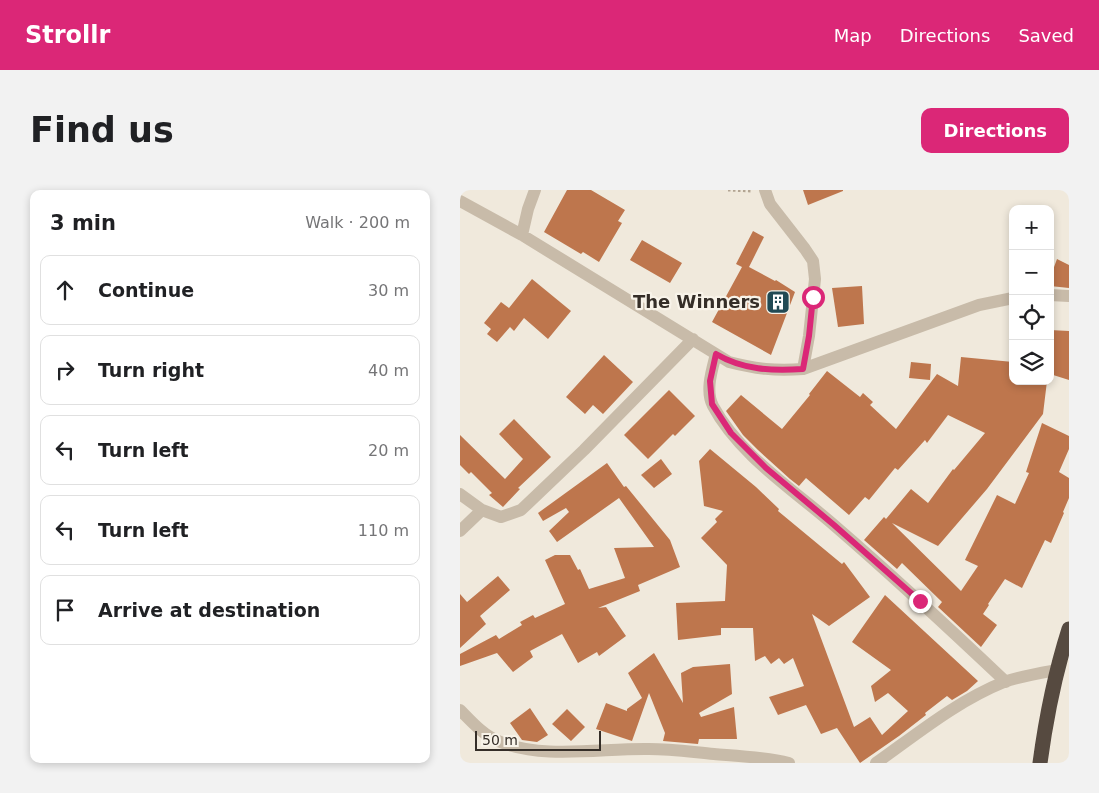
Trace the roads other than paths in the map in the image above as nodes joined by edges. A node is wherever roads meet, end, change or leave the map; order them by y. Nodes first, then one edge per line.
1 (535, 190) edge
2 (765, 191) edge
3 (460, 201) edge
4 (522, 235) junction
5 (1054, 295) edge
6 (1069, 296) edge
7 (1009, 299) edge
8 (693, 339) junction
9 (716, 354) junction
10 (803, 369) junction
11 (460, 494) edge
12 (482, 510) junction
13 (460, 531) edge
14 (1069, 629) edge
15 (1057, 670) junction
16 (1006, 682) junction
17 (460, 710) edge
18 (789, 763) edge
19 (876, 763) edge
20 (1040, 763) edge

1 - 4 street
2 - 10 street
3 - 4 street
4 - 8 street
5 - 6 street
7 - 10 street
8 - 9 street
8 - 12 street
9 - 10 street
9 - 16 street
11 - 12 street
12 - 13 street
14 - 15 highway
15 - 16 street
15 - 20 highway
16 - 19 street
17 - 18 street

